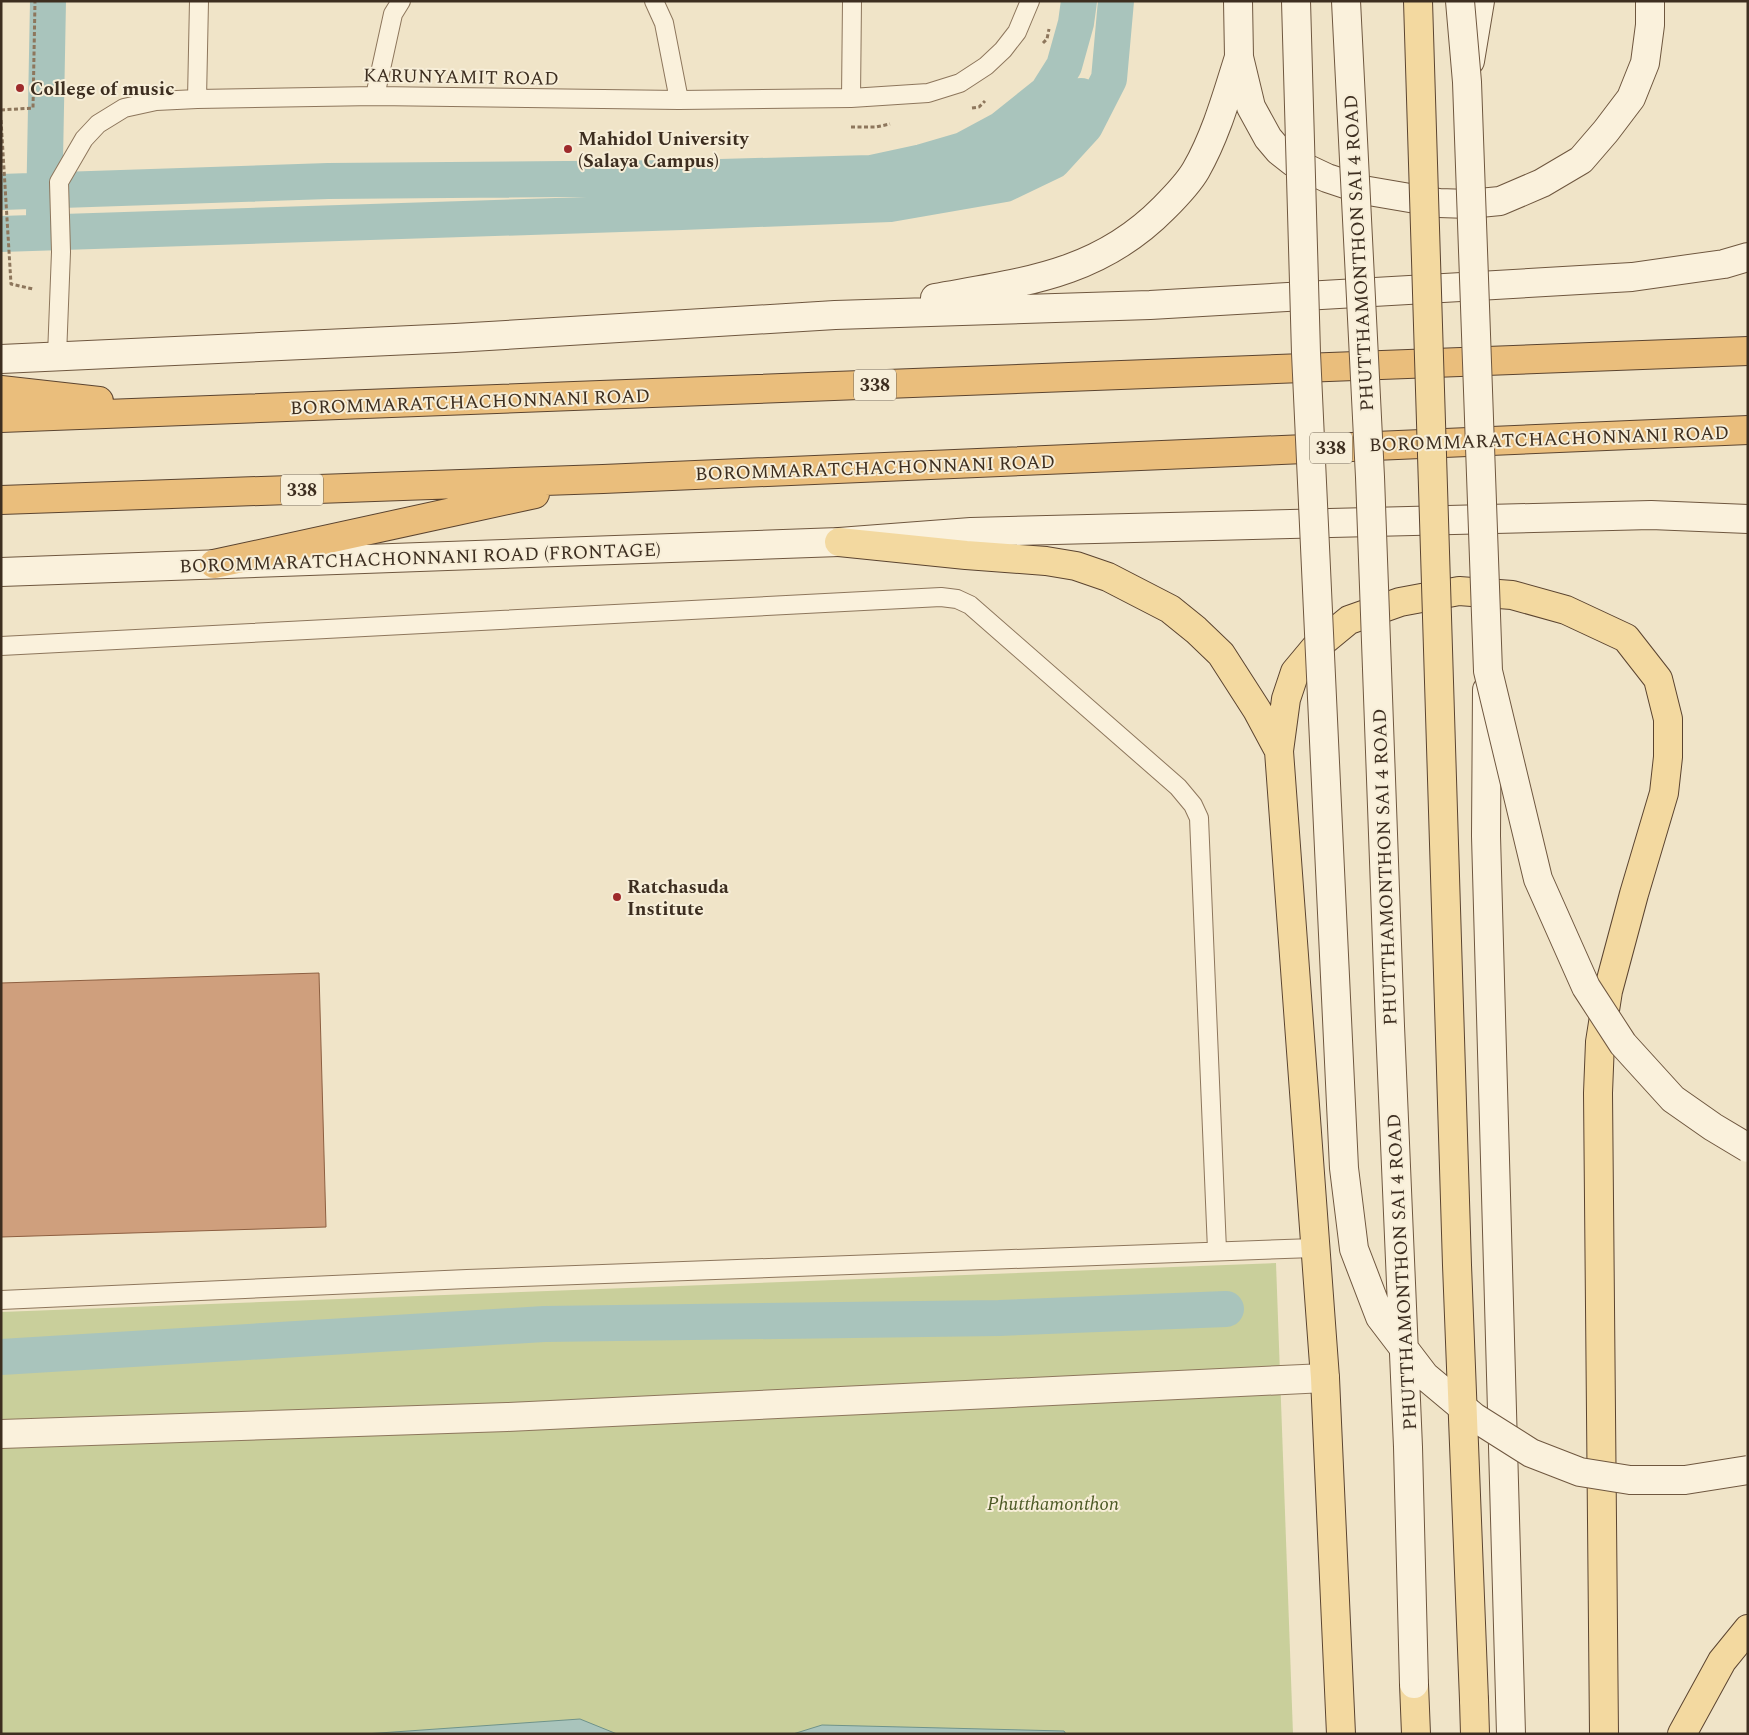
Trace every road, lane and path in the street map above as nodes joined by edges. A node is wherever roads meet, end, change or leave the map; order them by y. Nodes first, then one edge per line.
1 (35, 1) edge
2 (199, 1) edge
3 (401, 1) edge
4 (654, 1) edge
5 (852, 1) edge
6 (1030, 1) edge
7 (1238, 1) edge
8 (1296, 1) edge
9 (1346, 1) edge
10 (1418, 1) edge
11 (1460, 1) edge
12 (1480, 1) edge
13 (1650, 1) edge
14 (1239, 56) junction
15 (1467, 82) junction
16 (375, 96) junction
17 (851, 98) junction
18 (197, 99) junction
19 (679, 100) junction
20 (1, 110) edge
21 (1, 120) edge
22 (8, 253) dead end
23 (1748, 257) edge
24 (835, 315) junction
25 (1748, 351) edge
26 (58, 356) junction
27 (1, 359) edge
28 (1, 390) edge
29 (195, 412) junction
30 (1, 418) edge
31 (1748, 430) edge
32 (603, 479) junction
33 (1, 500) edge
34 (1748, 519) edge
35 (839, 542) junction
36 (214, 564) junction
37 (1, 572) edge
38 (1, 646) edge
39 (1488, 671) junction
40 (1279, 751) junction
41 (1748, 1148) edge
42 (1314, 1248) junction
43 (1217, 1250) junction
44 (1, 1300) edge
45 (1325, 1378) junction
46 (1, 1434) edge
47 (1748, 1470) edge
48 (1748, 1629) edge
49 (1340, 1734) edge
50 (1416, 1734) edge
51 (1475, 1734) edge
52 (1511, 1734) edge
53 (1604, 1734) edge
54 (1682, 1734) edge

1 - 20 path
2 - 18 lane
3 - 16 lane
4 - 19 lane
5 - 17 lane
6 - 17 lane, KARUNYAMIT ROAD
7 - 14 main road
8 - 47 main road, bridge
9 - 50 main road, PHUTTHAMONTHON SAI 4 ROAD, bridge
10 - 51 main road, bridge
11 - 15 main road, bridge
12 - 15 main road, bridge
13 - 14 main road
14 - 24 main road
15 - 39 main road, bridge
16 - 18 lane, KARUNYAMIT ROAD
16 - 19 lane, KARUNYAMIT ROAD
17 - 19 lane, KARUNYAMIT ROAD
18 - 26 lane, KARUNYAMIT ROAD
21 - 22 path
23 - 24 main road
24 - 26 main road
25 - 29 highway, BOROMMARATCHACHONNANI ROAD / 338
26 - 27 main road
28 - 29 highway
29 - 30 highway, BOROMMARATCHACHONNANI ROAD / 338
31 - 32 highway, BOROMMARATCHACHONNANI ROAD / 338
32 - 33 highway, BOROMMARATCHACHONNANI ROAD / 338
32 - 36 highway
34 - 35 main road, BOROMMARATCHACHONNANI ROAD (FRONTAGE)
35 - 36 main road, BOROMMARATCHACHONNANI ROAD (FRONTAGE)
35 - 40 main road
36 - 37 main road, BOROMMARATCHACHONNANI ROAD (FRONTAGE)
38 - 43 lane
39 - 41 main road, bridge
39 - 52 main road, bridge
40 - 42 main road
40 - 53 main road
42 - 43 lane
42 - 45 main road
43 - 44 lane
45 - 46 main road
45 - 49 main road
48 - 54 main road

